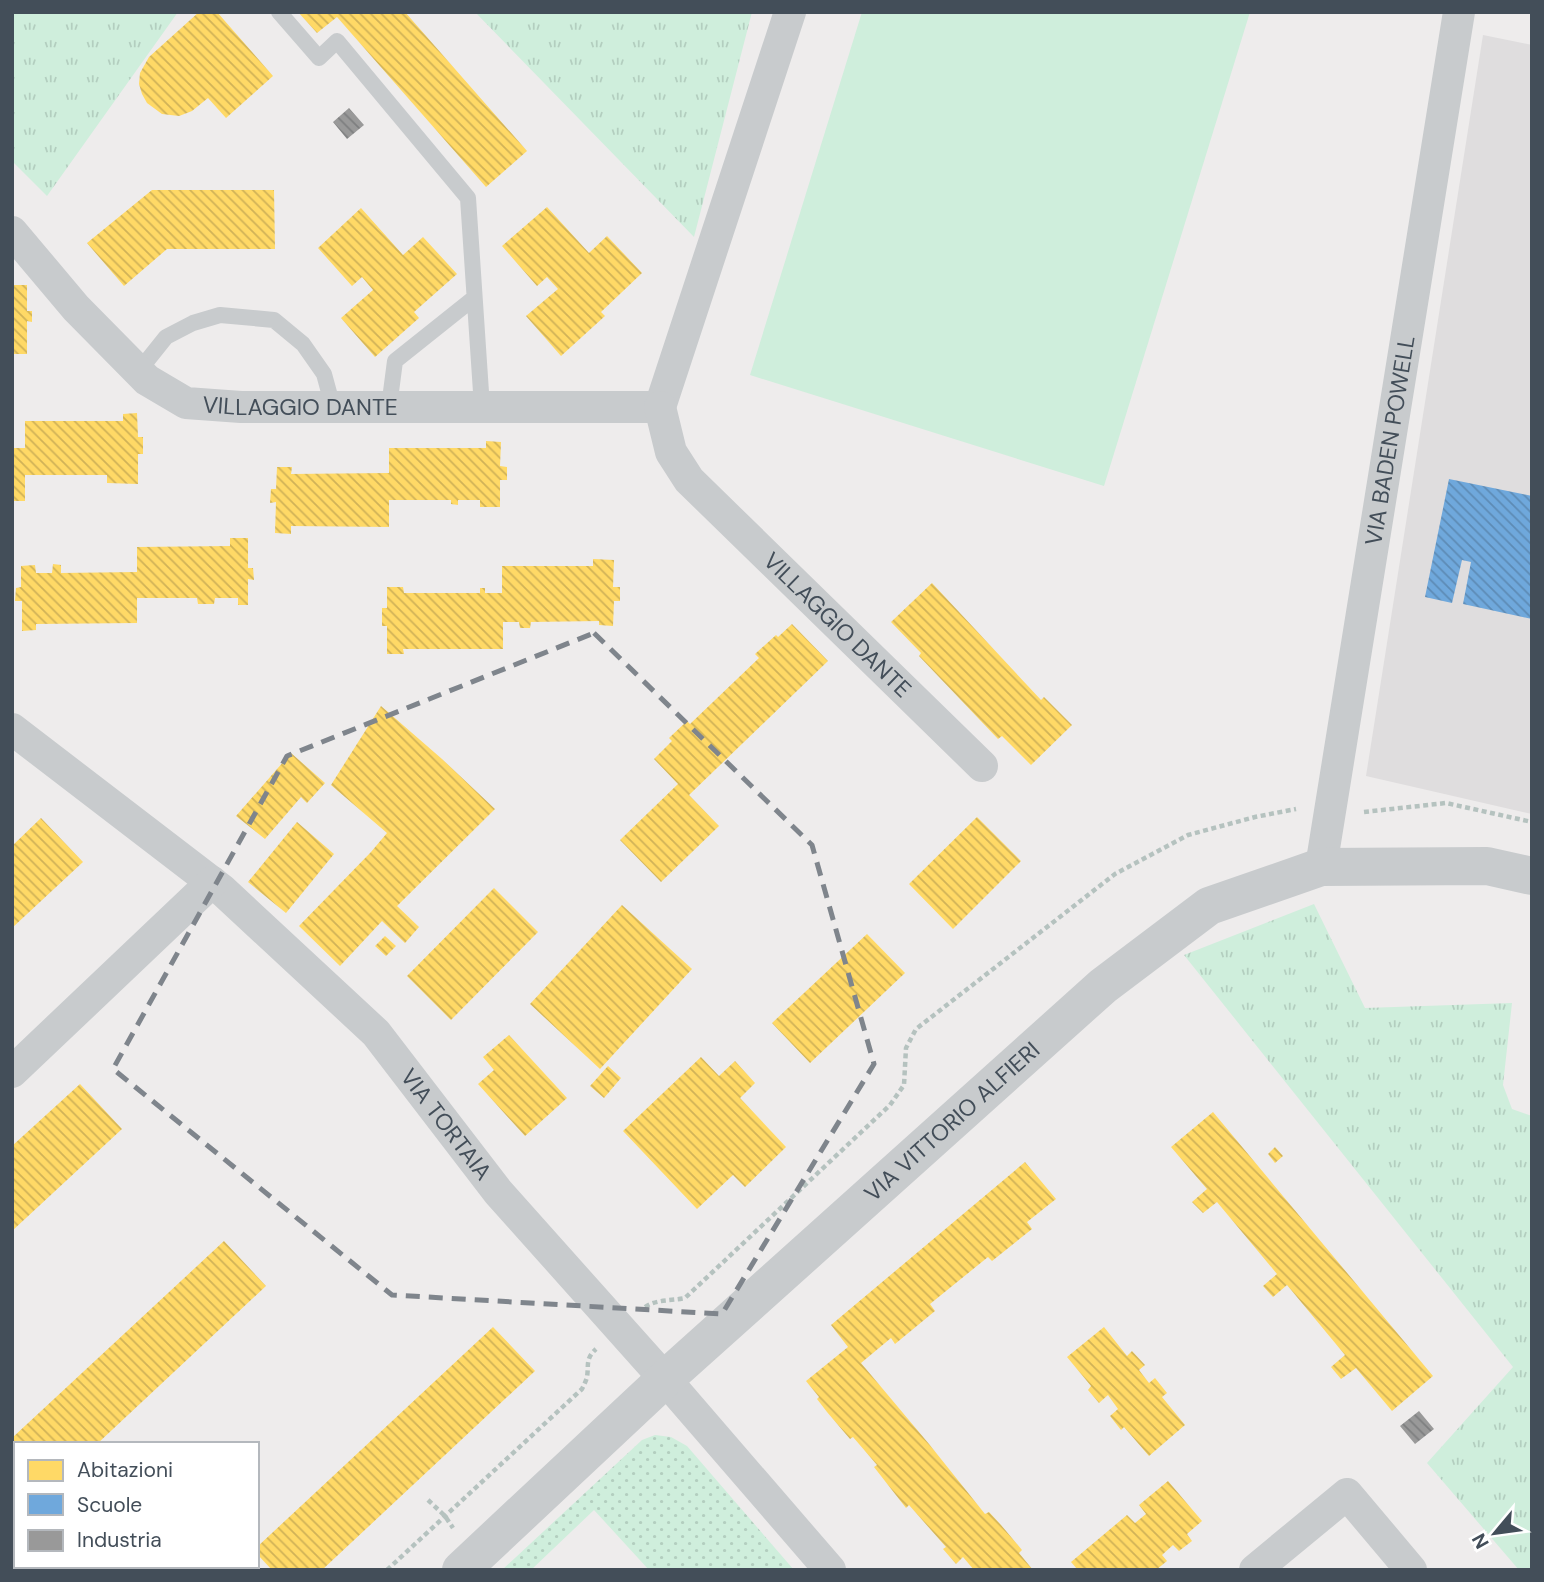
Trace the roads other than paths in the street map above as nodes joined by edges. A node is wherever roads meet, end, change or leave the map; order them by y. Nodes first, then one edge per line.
1 (279, 12) edge
2 (790, 12) edge
3 (1459, 12) edge
4 (12, 232) edge
5 (474, 298) junction
6 (138, 372) junction
7 (333, 407) junction
8 (389, 407) junction
9 (482, 407) junction
10 (660, 407) junction
11 (12, 729) edge
12 (982, 766) dead end
13 (1321, 867) junction
14 (1532, 876) edge
15 (212, 882) junction
16 (12, 1072) edge
17 (665, 1379) junction
18 (461, 1570) edge
19 (830, 1570) edge
20 (1255, 1570) edge
21 (1411, 1570) edge

1 - 5 lane
2 - 10 street
3 - 13 street, VIA BADEN POWELL
4 - 6 street, VILLAGGIO DANTE
5 - 8 lane
5 - 9 lane
6 - 7 street, VILLAGGIO DANTE
6 - 7 lane
7 - 8 street, VILLAGGIO DANTE
8 - 9 street, VILLAGGIO DANTE
9 - 10 street, VILLAGGIO DANTE
10 - 12 street, VILLAGGIO DANTE
11 - 15 street, VIA TORTAIA
13 - 14 street, VIA VITTORIO ALFIERI
13 - 17 street, VIA VITTORIO ALFIERI
15 - 16 street
15 - 17 street, VIA TORTAIA
17 - 18 street, VIA VITTORIO ALFIERI
17 - 19 street, VIA TORTAIA
20 - 21 street

